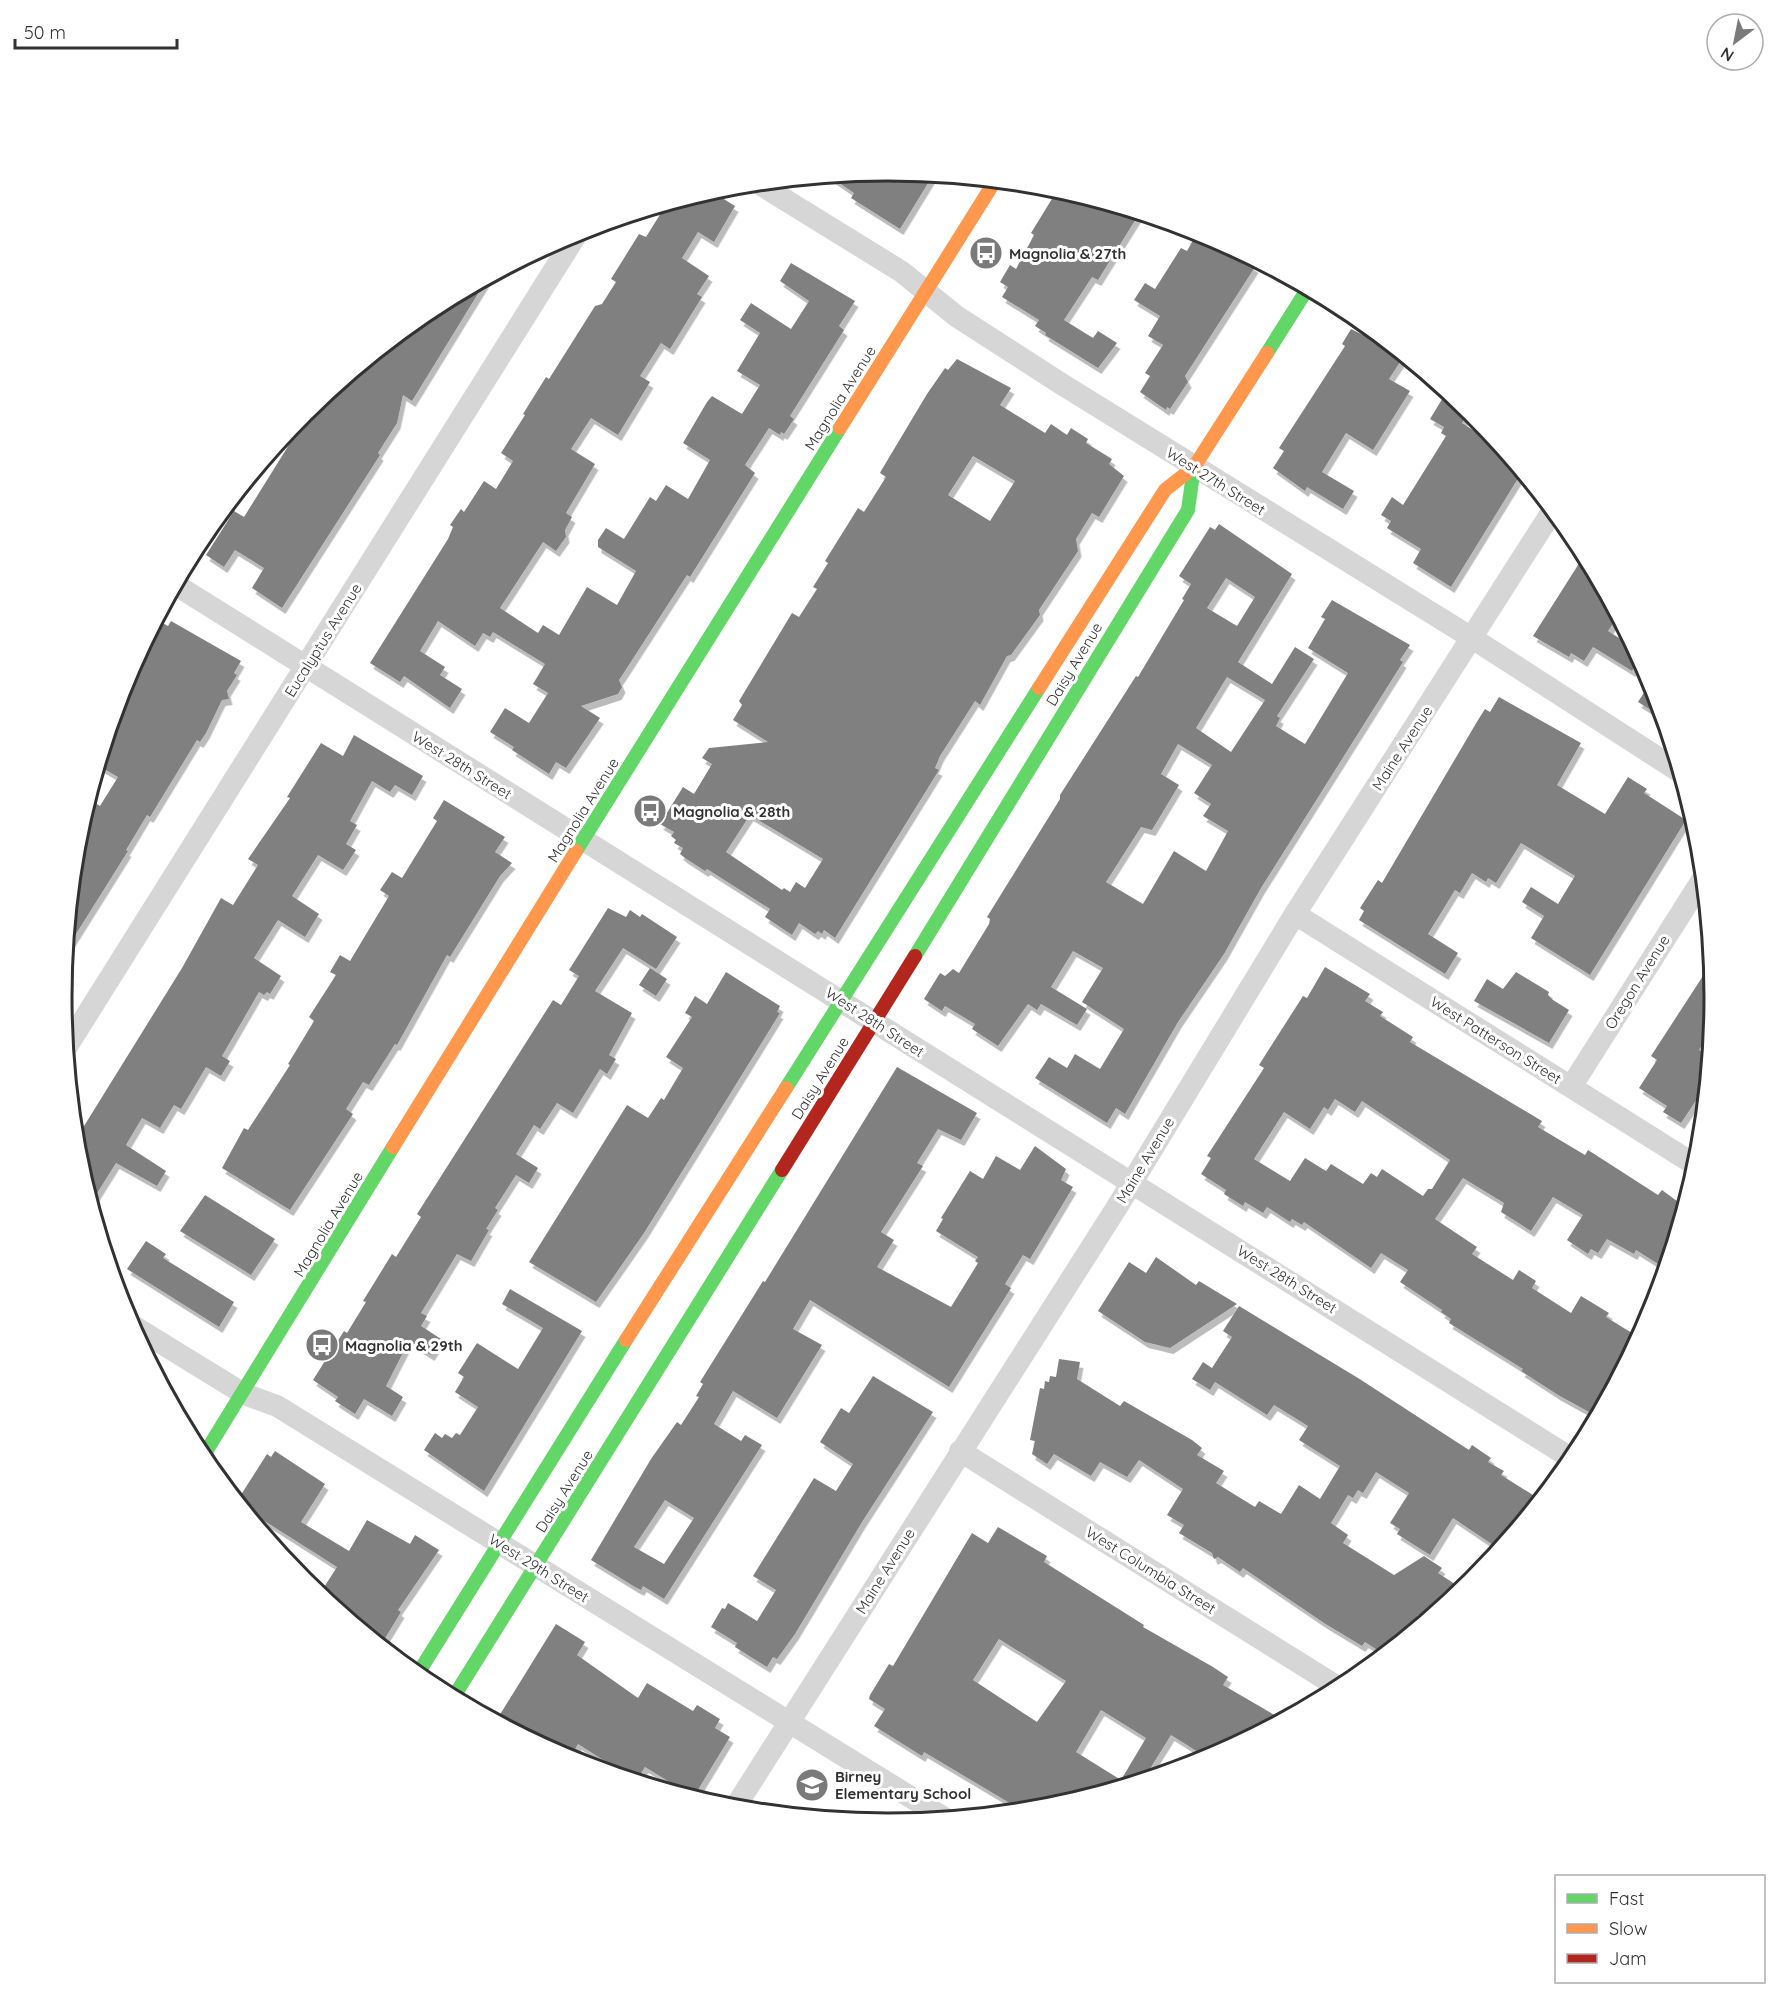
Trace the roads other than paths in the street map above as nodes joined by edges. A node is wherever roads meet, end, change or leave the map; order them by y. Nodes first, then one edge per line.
1 (991, 188) edge
2 (770, 190) edge
3 (569, 246) edge
4 (927, 291) junction
5 (1304, 294) edge
6 (1194, 467) junction
7 (1548, 517) edge
8 (181, 588) edge
9 (1472, 638) junction
10 (306, 668) junction
11 (1671, 766) edge
12 (583, 841) junction
13 (1698, 888) edge
14 (1295, 914) junction
15 (840, 999) junction
16 (874, 1022) junction
17 (73, 1036) edge
18 (1571, 1087) junction
19 (1688, 1160) edge
20 (1131, 1180) junction
21 (144, 1333) edge
22 (244, 1394) junction
23 (208, 1448) edge
24 (960, 1451) junction
25 (1565, 1454) edge
26 (497, 1542) junction
27 (537, 1566) junction
28 (422, 1667) edge
29 (1331, 1683) edge
30 (458, 1691) edge
31 (790, 1721) junction
32 (740, 1800) edge
33 (935, 1812) edge

1 - 4 street, Magnolia Avenue
2 - 4 street, West 27th Street
3 - 10 street, Eucalyptus Avenue
4 - 6 street, West 27th Street
4 - 12 street, Magnolia Avenue
5 - 6 street, Daisy Avenue
6 - 9 street, West 27th Street
6 - 15 street, Daisy Avenue
6 - 16 street, Daisy Avenue
7 - 9 street, Maine Avenue
8 - 10 street, West 28th Street
9 - 11 street, West 27th Street
9 - 14 street, Maine Avenue
10 - 12 street, West 28th Street
10 - 17 street, Eucalyptus Avenue
12 - 15 street, West 28th Street
12 - 22 street, Magnolia Avenue
13 - 18 street, Oregon Avenue
14 - 18 street, West Patterson Street
14 - 20 street, Maine Avenue
15 - 16 street, West 28th Street
15 - 26 street, Daisy Avenue
16 - 20 street, West 28th Street
16 - 27 street, Daisy Avenue
18 - 19 street, West Patterson Street
20 - 24 street, Maine Avenue
20 - 25 street, West 28th Street
21 - 22 street, West 29th Street
22 - 23 street, Magnolia Avenue
22 - 26 street, West 29th Street
24 - 29 street, West Columbia Street
24 - 31 street, Maine Avenue
26 - 27 street, West 29th Street
26 - 28 street, Daisy Avenue
27 - 30 street, Daisy Avenue
27 - 31 street, West 29th Street
31 - 32 street, Maine Avenue
31 - 33 street, West 29th Street

